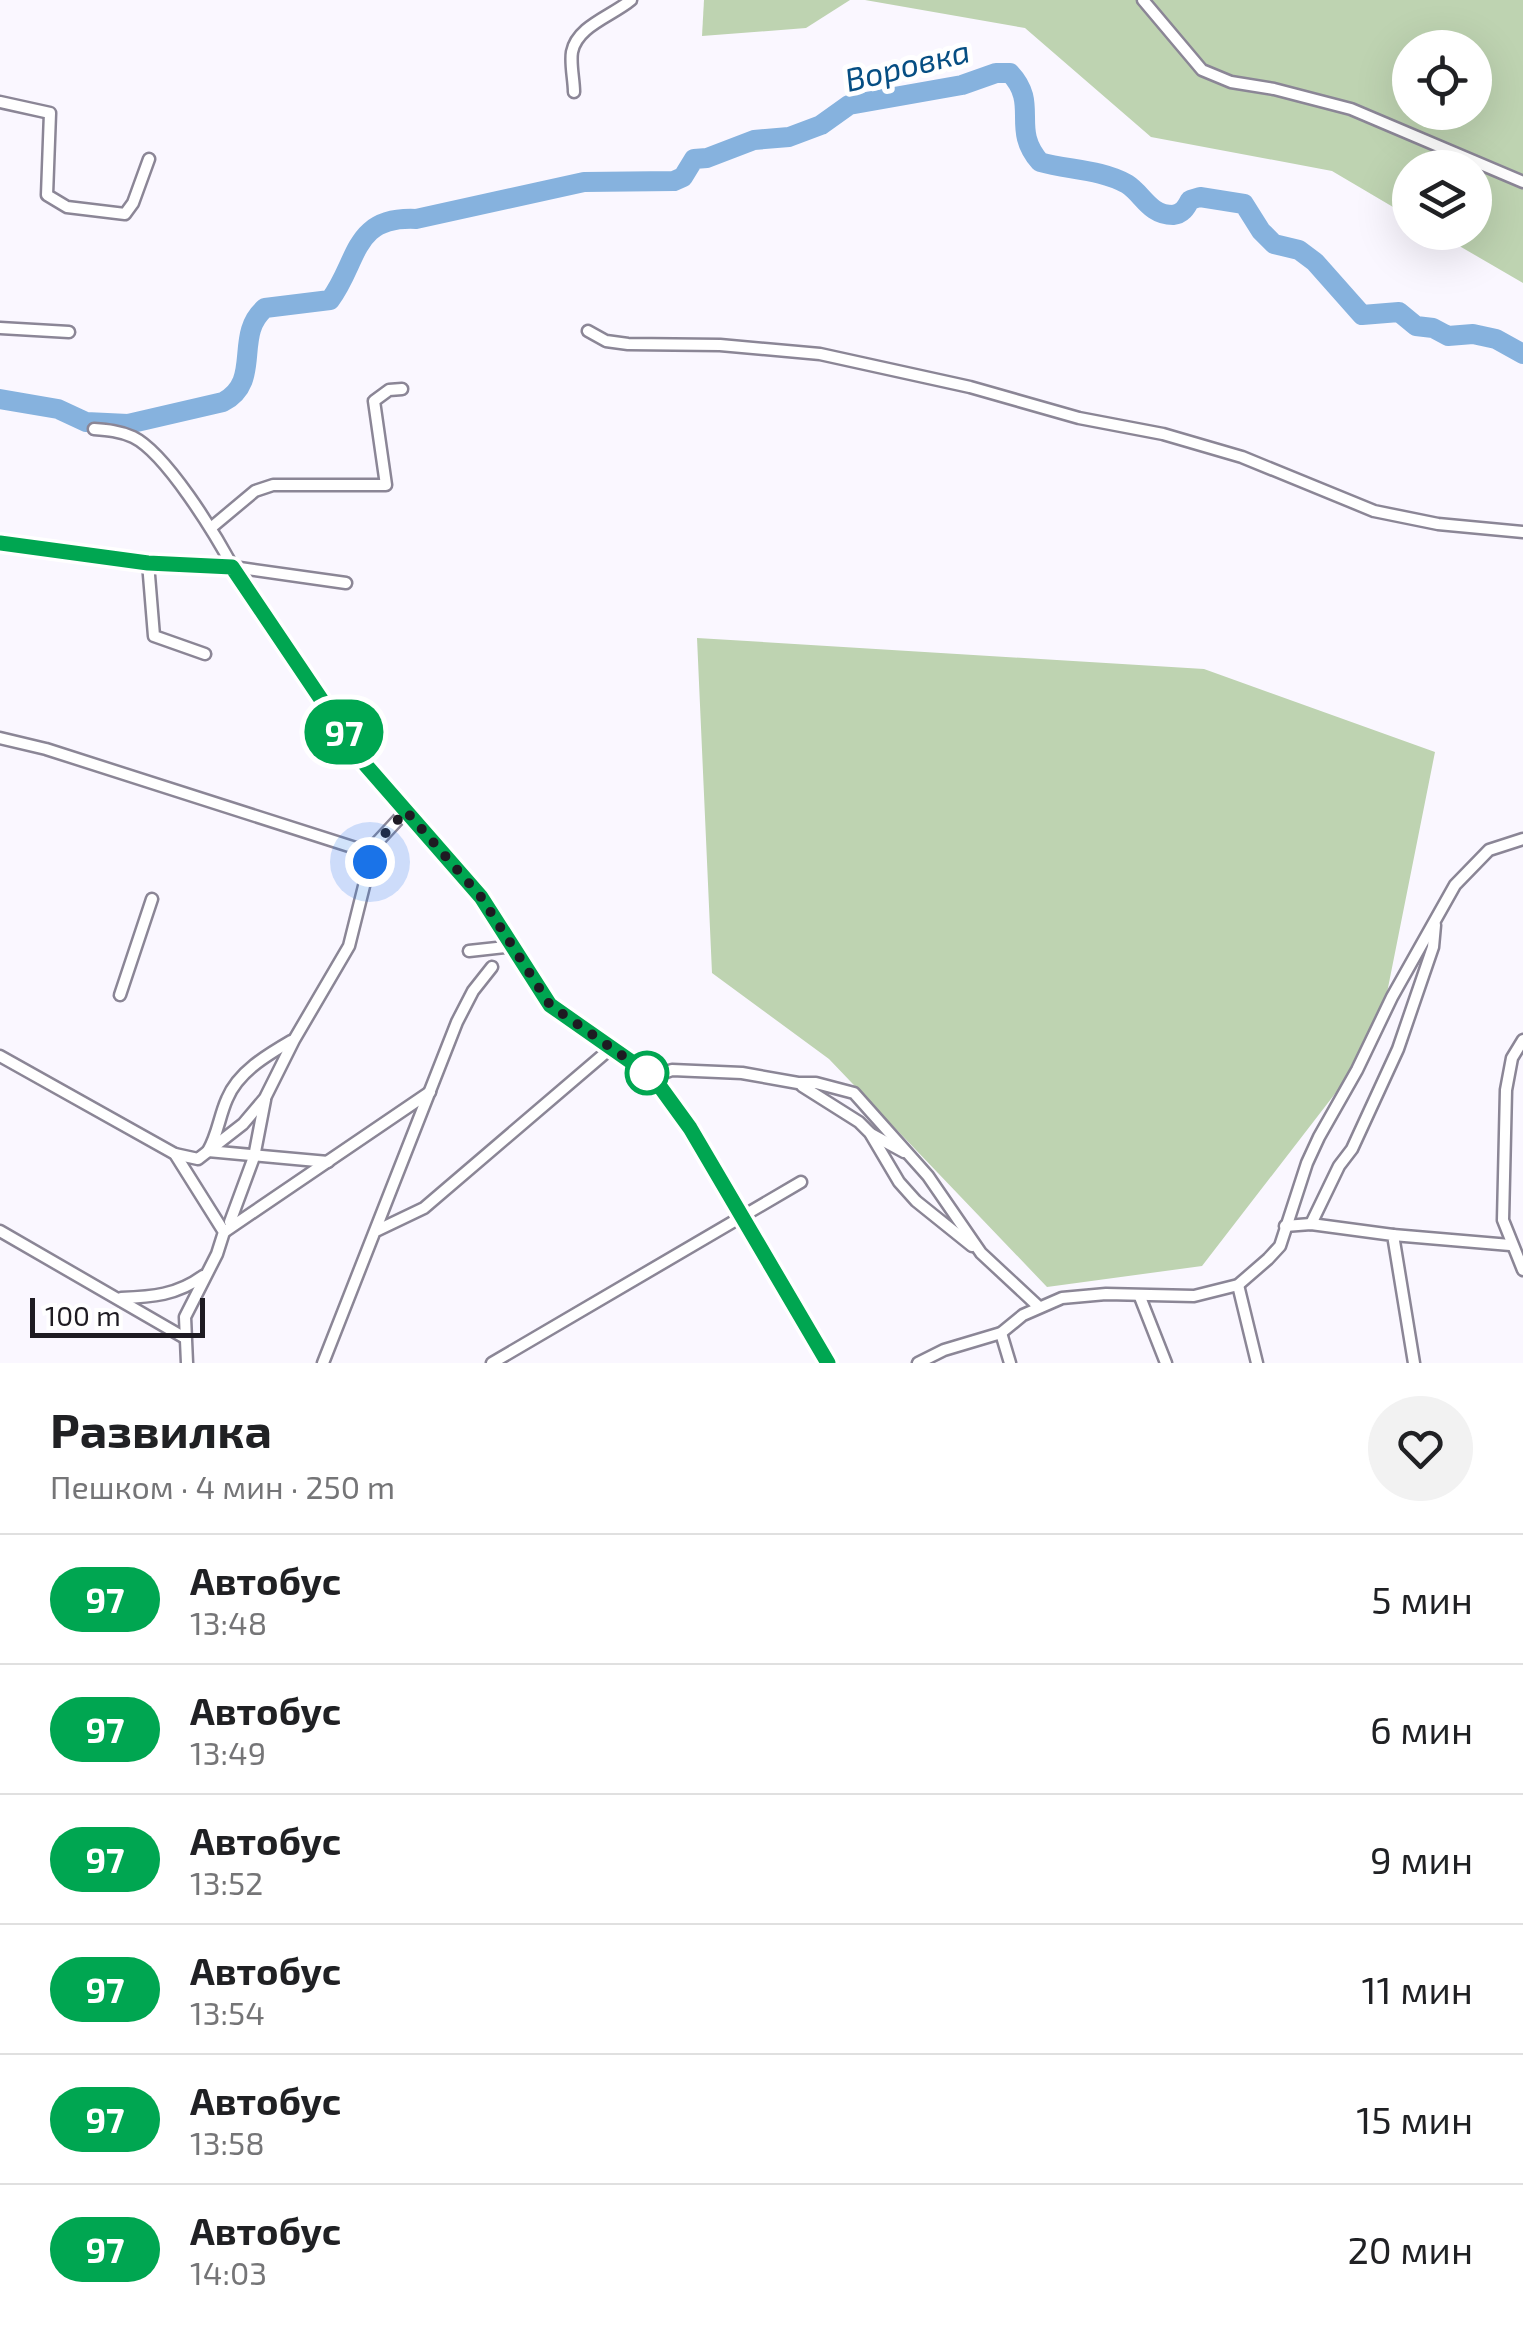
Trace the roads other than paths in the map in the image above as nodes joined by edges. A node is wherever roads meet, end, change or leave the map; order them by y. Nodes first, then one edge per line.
1 (631, 0) edge
2 (1144, 0) edge
3 (574, 92) dead end
4 (0, 102) edge
5 (149, 159) dead end
6 (1523, 182) edge
7 (0, 328) edge
8 (588, 331) dead end
9 (70, 332) dead end
10 (402, 389) dead end
11 (94, 429) dead end
12 (212, 528) junction
13 (1523, 532) edge
14 (0, 543) edge
15 (148, 563) junction
16 (232, 567) junction
17 (346, 583) dead end
18 (204, 654) dead end
19 (0, 738) edge
20 (406, 811) junction
21 (1523, 840) edge
22 (368, 852) junction
23 (152, 899) dead end
24 (1436, 919) junction
25 (514, 946) junction
26 (469, 951) dead end
27 (492, 967) dead end
28 (120, 996) dead end
29 (294, 1040) junction
30 (1523, 1040) edge
31 (610, 1048) junction
32 (0, 1056) edge
33 (1517, 1059) edge
34 (653, 1077) junction
35 (798, 1083) junction
36 (432, 1091) junction
37 (265, 1098) junction
38 (870, 1133) junction
39 (208, 1151) junction
40 (174, 1154) junction
41 (908, 1154) junction
42 (254, 1157) junction
43 (328, 1162) junction
44 (801, 1182) dead end
45 (740, 1220) junction
46 (1310, 1224) junction
47 (1285, 1226) junction
48 (378, 1230) junction
49 (0, 1231) edge
50 (224, 1232) junction
51 (1393, 1235) junction
52 (1510, 1244) junction
53 (981, 1252) junction
54 (1523, 1270) edge
55 (204, 1275) junction
56 (1238, 1285) junction
57 (1140, 1297) junction
58 (120, 1298) junction
59 (1039, 1307) junction
60 (1001, 1333) junction
61 (185, 1338) junction
62 (821, 1361) edge
63 (187, 1363) edge
64 (324, 1363) edge
65 (492, 1363) edge
66 (918, 1363) edge
67 (1010, 1363) edge
68 (1166, 1363) edge
69 (1256, 1363) edge
70 (1414, 1363) edge

1 - 3 street
2 - 6 street
4 - 5 street
7 - 9 street
8 - 13 street
10 - 12 street
11 - 12 street
12 - 16 street
14 - 15 street
15 - 16 street
15 - 18 street
16 - 17 street
16 - 20 street
19 - 22 street
20 - 22 street
20 - 25 street
21 - 24 street
22 - 29 street
23 - 28 street
24 - 46 street
24 - 47 street
25 - 26 street
25 - 31 street
27 - 36 street
29 - 37 street
29 - 39 street
30 - 33 street
31 - 34 street
31 - 48 street
32 - 40 street
33 - 52 street
34 - 35 street
34 - 45 street
35 - 38 street
35 - 41 street
36 - 43 street
36 - 48 street
37 - 39 street
37 - 42 street
38 - 41 street
38 - 53 street
39 - 40 street
39 - 42 street
40 - 50 street
41 - 53 street
42 - 43 street
42 - 50 street
43 - 50 street
44 - 45 street
45 - 62 street
45 - 65 street
46 - 47 street
46 - 51 street
47 - 56 street
48 - 64 street
49 - 58 street
50 - 55 street
51 - 52 street
51 - 70 street
52 - 54 street
53 - 59 street
55 - 58 street
55 - 61 street
56 - 57 street
56 - 69 street
57 - 59 street
57 - 68 street
58 - 61 street
59 - 60 street
60 - 66 street
60 - 67 street
61 - 63 street

